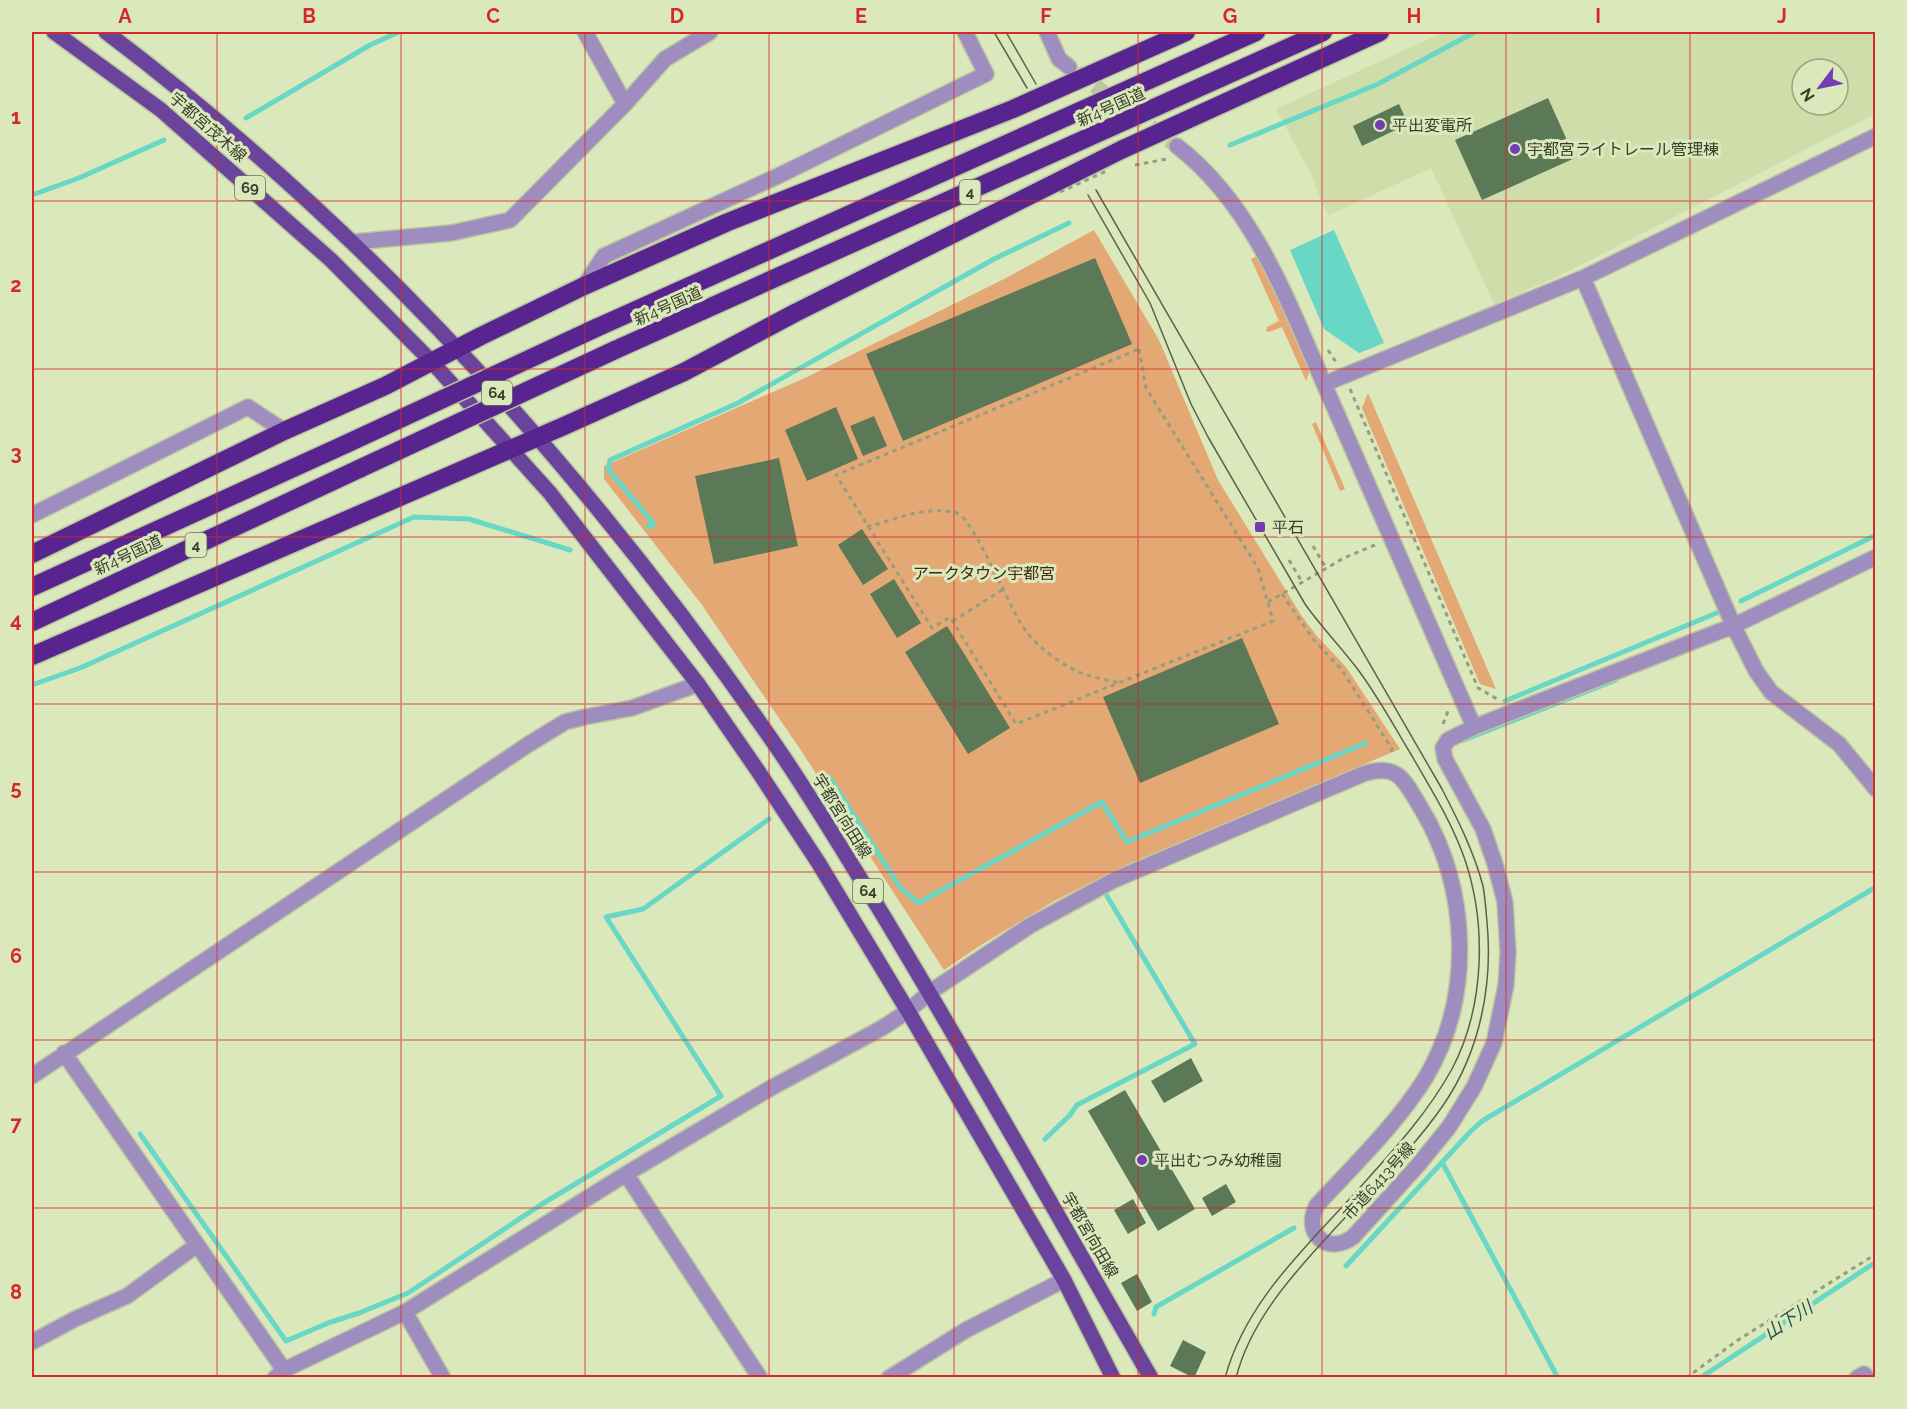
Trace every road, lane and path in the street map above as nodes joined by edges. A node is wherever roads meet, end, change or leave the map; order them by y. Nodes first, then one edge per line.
1 (54, 32) edge
2 (106, 32) edge
3 (585, 32) edge
4 (710, 32) edge
5 (965, 32) edge
6 (1047, 32) edge
7 (1186, 32) edge
8 (1256, 32) edge
9 (1323, 32) edge
10 (1380, 32) edge
11 (1069, 67) tunnel mouth
12 (625, 104) junction
13 (1875, 136) edge
14 (1183, 151) joint
15 (1132, 165) dead end
16 (1109, 170) dead end
17 (1060, 192) dead end
18 (354, 242) junction
19 (1583, 278) junction
20 (584, 286) junction
21 (457, 348) junction
22 (432, 362) junction
23 (1324, 384) junction
24 (284, 431) junction
25 (536, 438) junction
26 (510, 449) junction
27 (32, 515) edge
28 (867, 527) junction
29 (1313, 546) dead end
30 (32, 554) edge
31 (1379, 555) dead end
32 (1875, 557) edge
33 (1289, 560) dead end
34 (1326, 568) junction
35 (1302, 582) junction
36 (32, 587) edge
37 (1002, 590) junction
38 (1282, 594) junction
39 (1268, 602) junction
40 (952, 621) junction
41 (32, 622) edge
42 (1733, 627) junction
43 (32, 656) edge
44 (1120, 683) junction
45 (698, 684) junction
46 (1448, 711) dead end
47 (1474, 727) junction
48 (1443, 748) junction
49 (1388, 769) junction
50 (1875, 789) edge
51 (930, 992) junction
52 (908, 1011) junction
53 (64, 1053) junction
54 (32, 1076) edge
55 (626, 1174) junction
56 (197, 1245) junction
57 (1875, 1254) edge
58 (1064, 1280) junction
59 (405, 1312) junction
60 (32, 1342) edge
61 (279, 1374) edge
62 (443, 1377) edge
63 (760, 1377) edge
64 (889, 1377) edge
65 (1113, 1377) edge
66 (1151, 1377) edge
67 (1686, 1377) edge
68 (1857, 1377) edge
69 (1867, 1377) edge

1 - 22 main road, 宇都宮茂木線 / 69
2 - 18 main road, 宇都宮茂木線 / 69
3 - 12 street
4 - 12 street
5 - 20 street
6 - 11 street
7 - 20 highway
8 - 36 highway, 新4号国道 / 4, bridge
9 - 41 highway, 新4号国道 / 4, bridge
10 - 25 highway
12 - 18 street
13 - 19 street
14 - 15 path
14 - 23 street
16 - 17 path, bridge
18 - 21 main road, 宇都宮茂木線 / 69
19 - 23 street
19 - 42 street
20 - 21 highway
21 - 22 highway
21 - 25 main road, 宇都宮向田線 / 64
22 - 24 highway
22 - 26 main road, 64
23 - 47 street
24 - 27 street
24 - 30 highway
25 - 26 highway
25 - 51 main road, 宇都宮向田線 / 64
26 - 43 highway
26 - 45 main road, 64
28 - 37 path
28 - 39 path
28 - 40 path
29 - 34 path
31 - 34 path
32 - 42 street
33 - 35 path
34 - 35 path
35 - 38 path
37 - 40 path
37 - 44 path
38 - 39 path
38 - 49 path
39 - 44 path
40 - 44 path
42 - 47 street
42 - 50 street
45 - 52 main road, 64
45 - 53 street
46 - 48 path
47 - 48 street
48 - 49 street, 市道6413号線
49 - 51 street
51 - 52 street
51 - 66 main road, 宇都宮向田線 / 64
52 - 55 street
52 - 58 main road, 64
53 - 54 street
53 - 56 street
55 - 59 street
55 - 63 street
56 - 60 street
56 - 61 street
57 - 67 path
58 - 64 street
58 - 65 main road, 64
59 - 61 street
59 - 62 street
68 - 69 street

